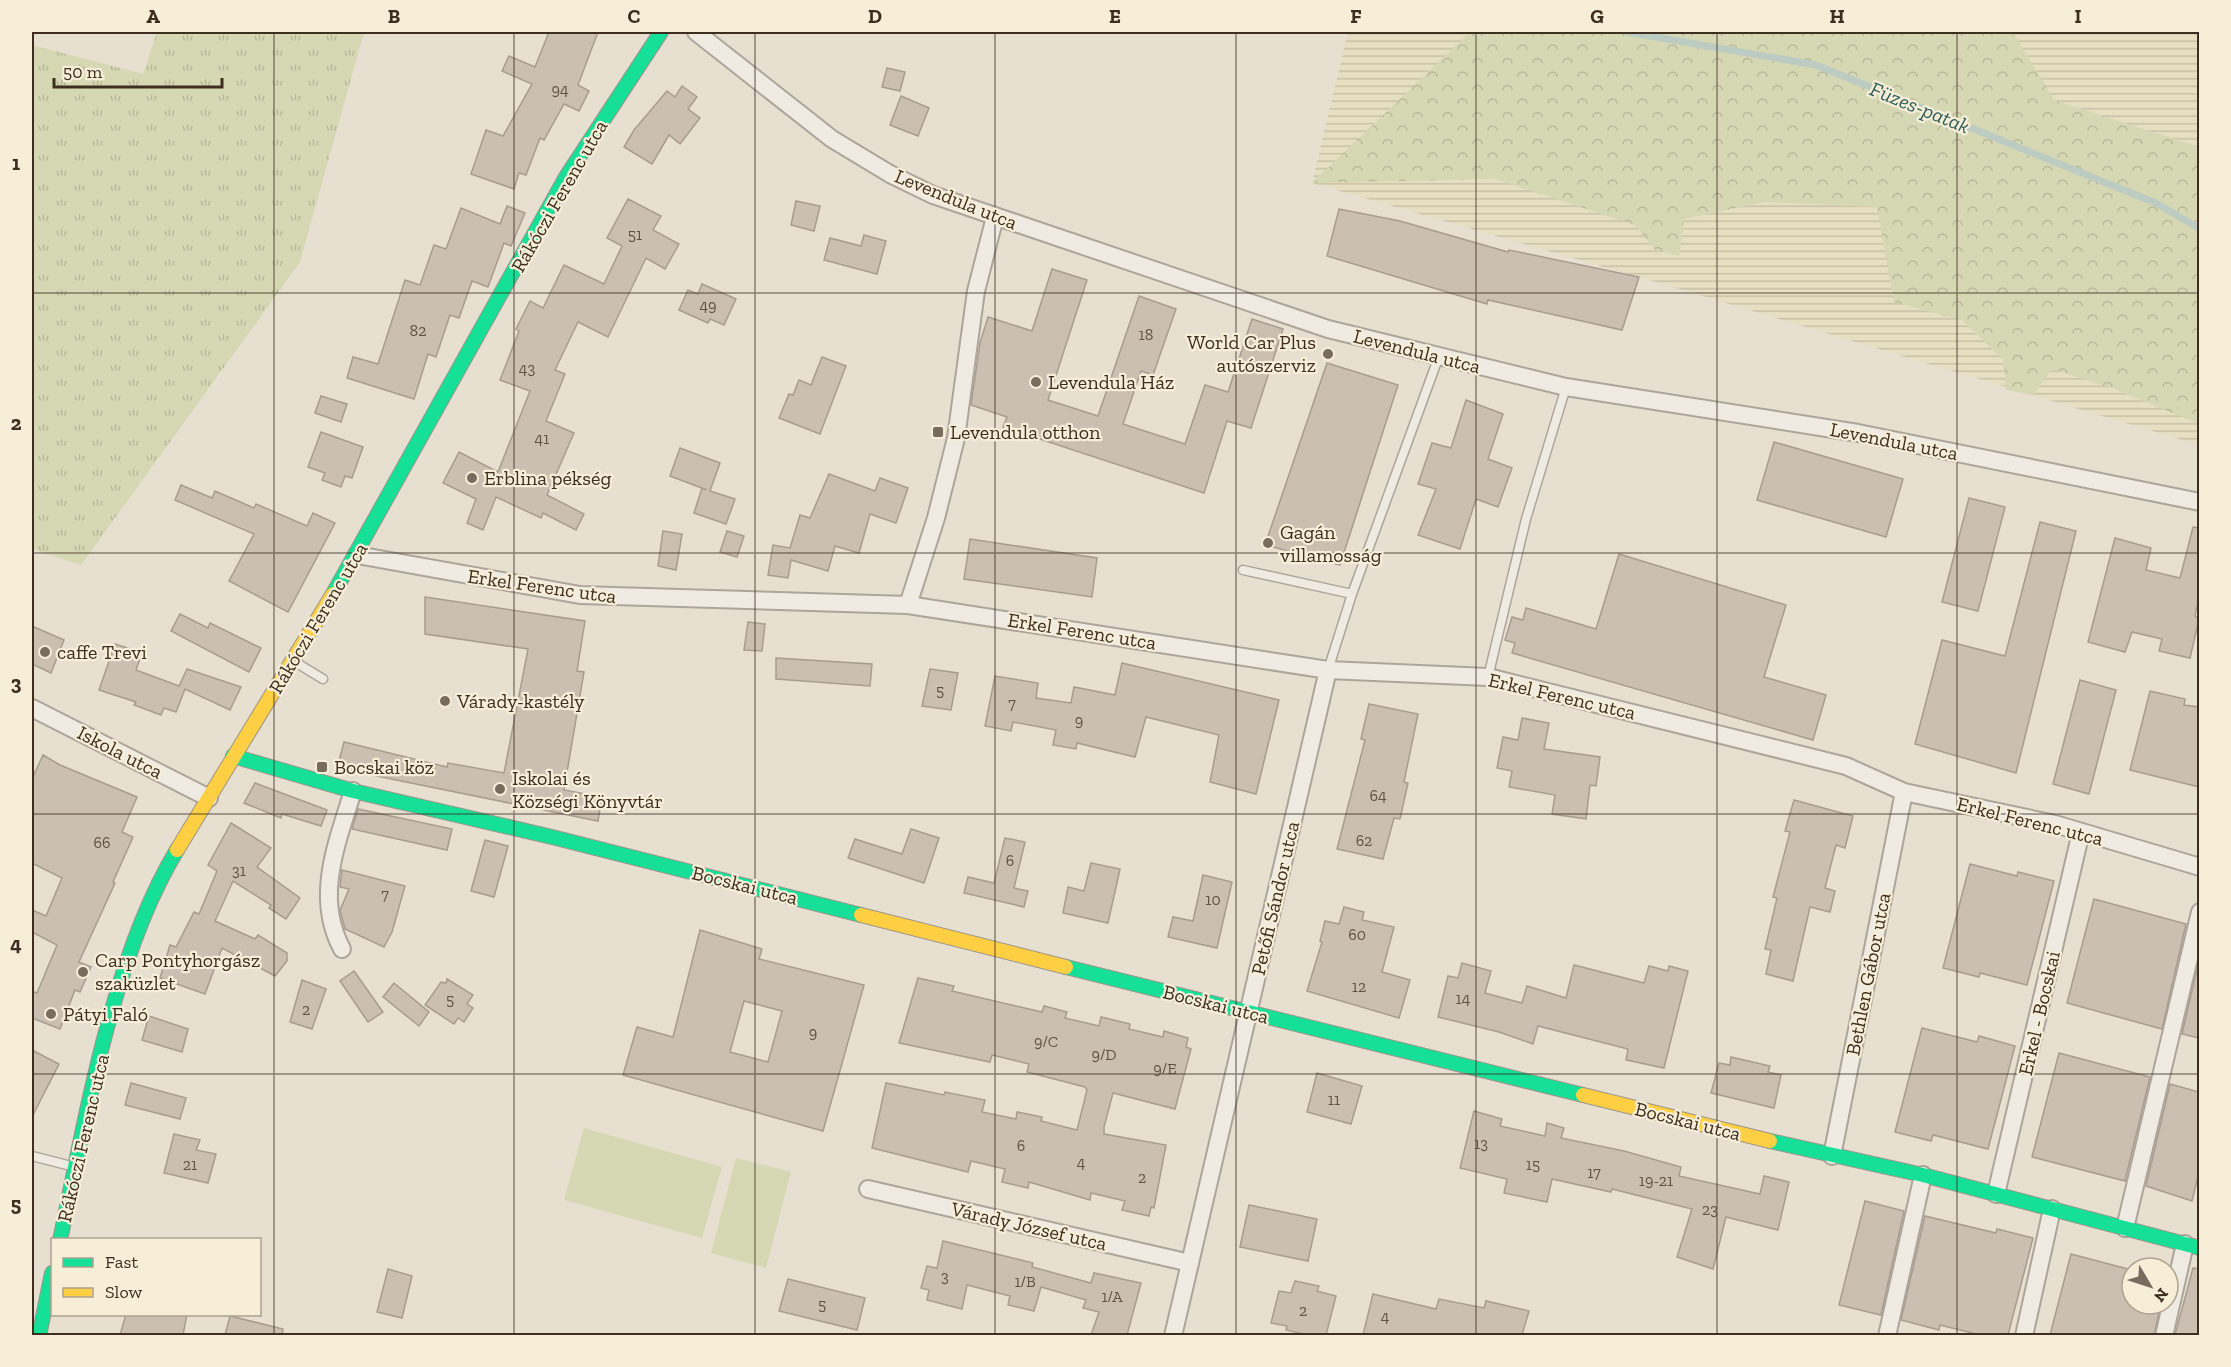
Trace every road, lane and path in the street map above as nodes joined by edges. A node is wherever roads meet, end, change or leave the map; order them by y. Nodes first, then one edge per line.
1 (661, 32) edge
2 (696, 32) edge
3 (995, 217) junction
4 (1439, 356) junction
5 (1566, 387) junction
6 (2199, 502) edge
7 (357, 555) junction
8 (1244, 570) dead end
9 (1352, 594) junction
10 (908, 605) junction
11 (292, 661) junction
12 (1328, 670) junction
13 (1488, 677) junction
14 (323, 679) dead end
15 (32, 708) edge
16 (233, 756) junction
17 (353, 791) junction
18 (1904, 792) junction
19 (209, 798) junction
20 (2081, 832) junction
21 (2199, 867) edge
22 (2199, 912) edge
23 (342, 948) dead end
24 (1248, 1013) junction
25 (32, 1156) edge
26 (1832, 1156) junction
27 (75, 1167) junction
28 (1923, 1175) junction
29 (868, 1189) dead end
30 (1996, 1194) junction
31 (2052, 1209) junction
32 (2125, 1228) junction
33 (60, 1238) edge
34 (2192, 1246) edge
35 (1190, 1263) junction
36 (51, 1278) edge
37 (39, 1335) edge
38 (1173, 1335) edge
39 (1887, 1335) edge
40 (2024, 1335) edge
41 (2164, 1335) edge

1 - 7 street, Rákóczi Ferenc utca
2 - 3 street, Levendula utca
3 - 4 street, Levendula utca
3 - 10 street
4 - 5 street, Levendula utca
4 - 9 lane
5 - 6 street, Levendula utca
5 - 13 lane
7 - 10 street, Erkel Ferenc utca
7 - 11 street, Rákóczi Ferenc utca
8 - 9 lane
9 - 12 lane
10 - 12 street, Erkel Ferenc utca
11 - 14 lane
11 - 16 street, Rákóczi Ferenc utca
12 - 13 street, Erkel Ferenc utca
12 - 24 street, Petőfi Sándor utca
13 - 18 street, Erkel Ferenc utca
15 - 19 street, Iskola utca
16 - 17 street, Bocskai utca
16 - 19 street, Rákóczi Ferenc utca
17 - 23 street
17 - 24 street, Bocskai utca
18 - 20 street, Erkel Ferenc utca
18 - 26 street, Bethlen Gábor utca
19 - 27 street, Rákóczi Ferenc utca
20 - 21 street, Erkel Ferenc utca
20 - 30 street, Erkel - Bocskai
22 - 32 street
24 - 26 street, Bocskai utca
24 - 35 street, Petőfi Sándor utca
25 - 27 lane
26 - 28 street, Bocskai utca
27 - 33 street, Rákóczi Ferenc utca
28 - 30 street, Bocskai utca
28 - 39 street
29 - 35 street, Várady József utca
30 - 31 street, Bocskai utca
31 - 32 street, Bocskai utca
31 - 40 street
32 - 34 street, Bocskai utca
34 - 41 street
35 - 38 street, Petőfi Sándor utca
36 - 37 street

